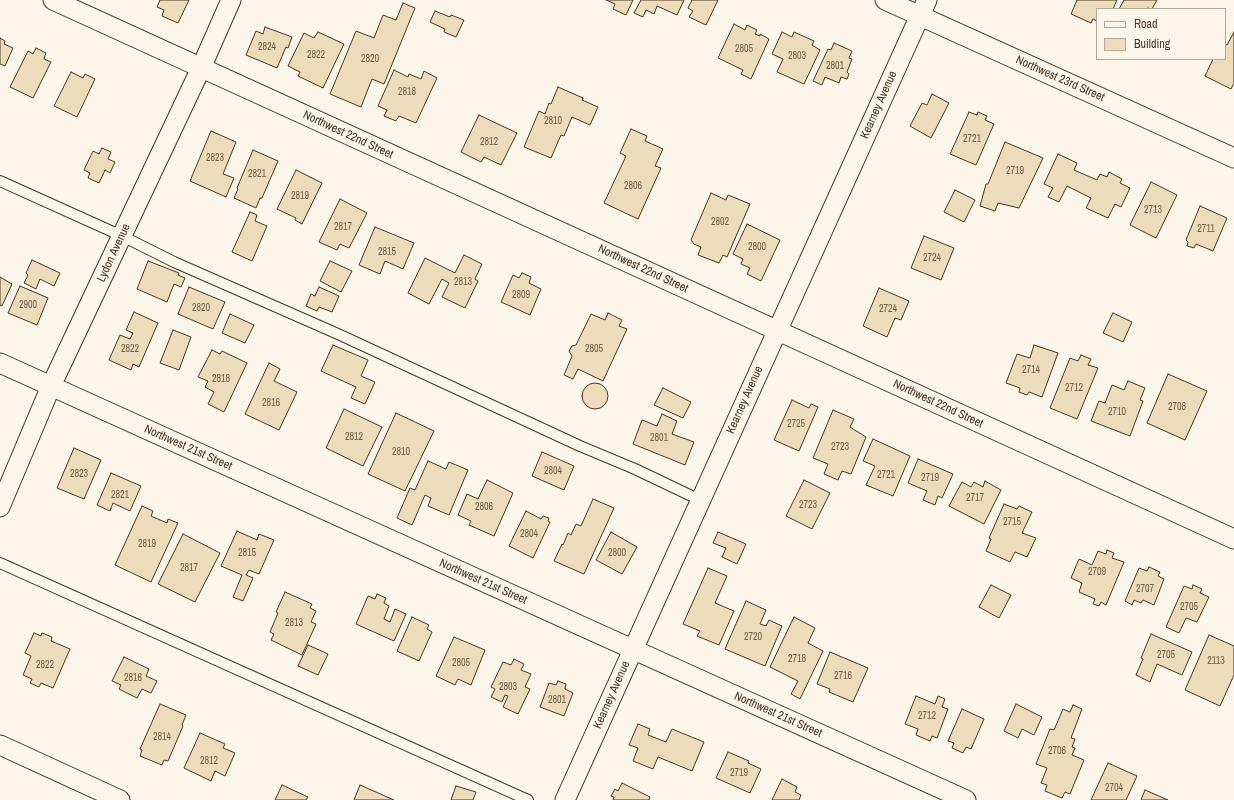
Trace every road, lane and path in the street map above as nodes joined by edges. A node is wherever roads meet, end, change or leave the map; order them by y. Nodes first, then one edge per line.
1 (52, 0) edge
2 (231, 0) edge
3 (885, 0) edge
4 (923, 8) edge
5 (201, 68) junction
6 (1234, 158) edge
7 (0, 181) edge
8 (122, 236) junction
9 (777, 330) junction
10 (0, 363) edge
11 (51, 386) junction
12 (700, 500) junction
13 (0, 507) edge
14 (1234, 539) edge
15 (0, 563) edge
16 (632, 649) junction
17 (0, 746) edge
18 (120, 800) edge
19 (528, 800) edge
20 (565, 800) edge
21 (966, 800) edge

1 - 5 street, Northwest 22nd Street
2 - 5 street, Lydon Avenue
3 - 4 street, Northwest 23rd Street
4 - 6 street, Northwest 23rd Street
4 - 9 street, Kearney Avenue
5 - 8 street, Lydon Avenue
5 - 9 street, Northwest 22nd Street
7 - 8 lane
8 - 11 street, Lydon Avenue
8 - 12 lane
9 - 12 street, Kearney Avenue
9 - 14 street, Northwest 22nd Street
10 - 11 street, Northwest 21st Street
11 - 13 street, Lydon Avenue
11 - 16 street, Northwest 21st Street
12 - 16 street, Kearney Avenue
15 - 19 lane
16 - 20 street, Kearney Avenue
16 - 21 street, Northwest 21st Street
17 - 18 street

